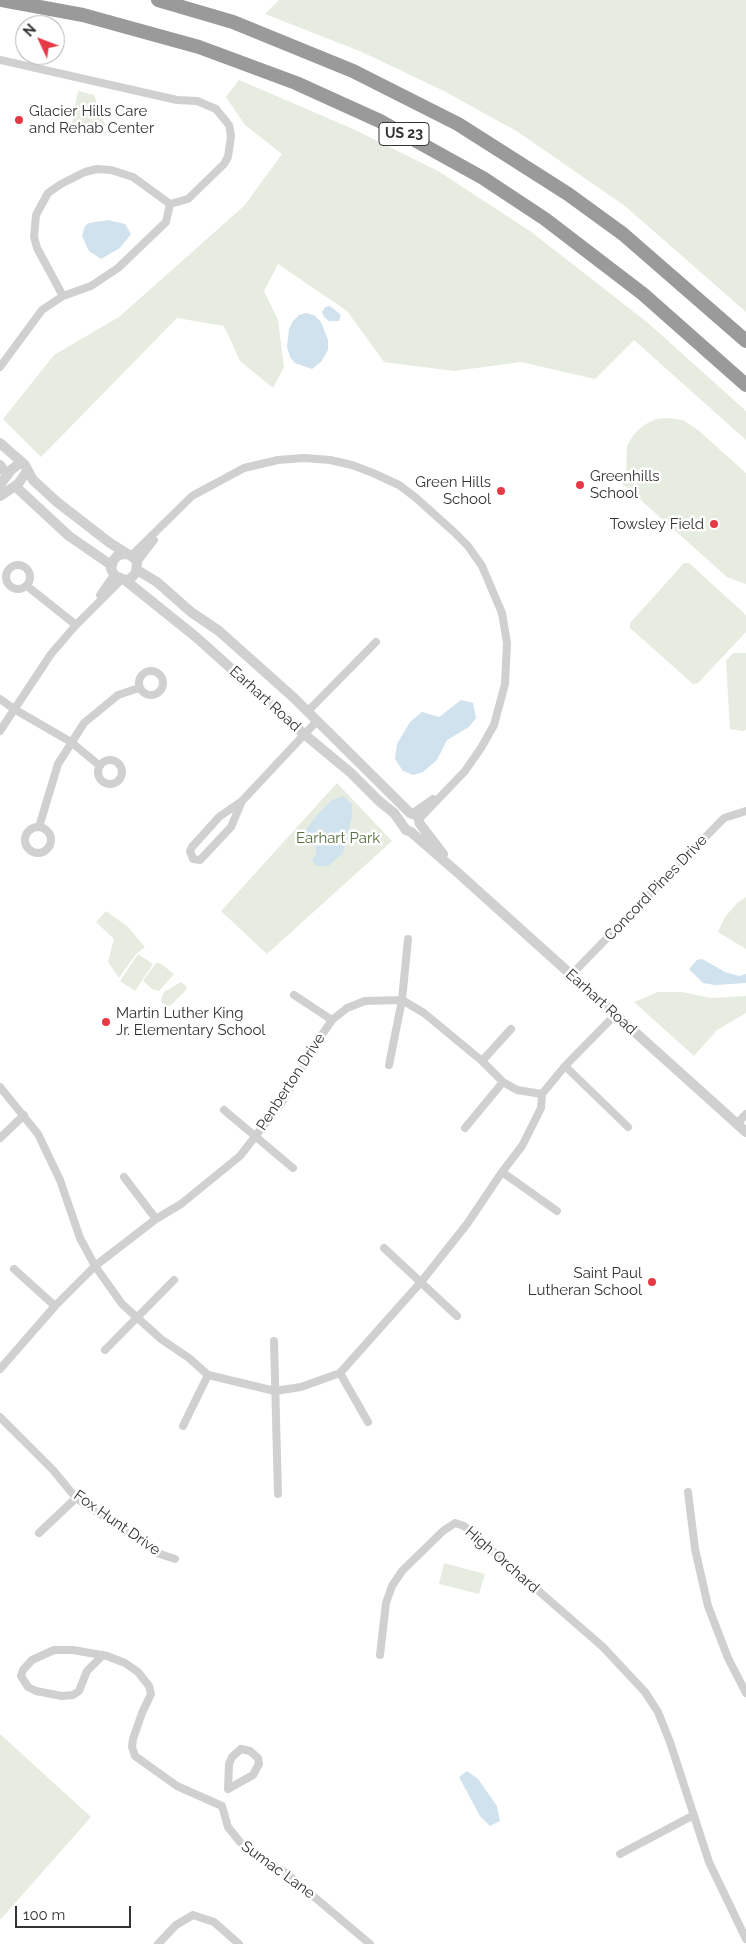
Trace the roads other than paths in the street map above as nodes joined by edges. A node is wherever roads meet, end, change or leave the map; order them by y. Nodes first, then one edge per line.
1 (2, 0) edge
2 (158, 0) edge
3 (0, 60) edge
4 (170, 204) junction
5 (63, 296) junction
6 (746, 341) edge
7 (0, 367) edge
8 (746, 385) edge
9 (0, 443) edge
10 (0, 466) edge
11 (24, 467) junction
12 (8, 482) edge
13 (0, 496) edge
14 (133, 560) junction
15 (118, 575) junction
16 (27, 586) dead end
17 (76, 625) junction
18 (376, 642) dead end
19 (139, 688) dead end
20 (0, 699) edge
21 (14, 710) junction
22 (307, 712) junction
23 (316, 722) junction
24 (0, 730) edge
25 (304, 734) junction
26 (71, 742) junction
27 (100, 766) dead end
28 (242, 801) junction
29 (746, 811) edge
30 (416, 817) junction
31 (402, 821) junction
32 (38, 827) dead end
33 (411, 832) junction
34 (457, 872) junction
35 (408, 939) dead end
36 (571, 975) junction
37 (294, 995) dead end
38 (402, 1000) junction
39 (615, 1015) junction
40 (332, 1020) junction
41 (510, 1029) dead end
42 (482, 1061) junction
43 (389, 1065) dead end
44 (565, 1066) junction
45 (503, 1082) junction
46 (0, 1087) edge
47 (542, 1094) junction
48 (224, 1110) dead end
49 (746, 1114) edge
50 (24, 1115) junction
51 (737, 1124) junction
52 (628, 1127) dead end
53 (465, 1128) dead end
54 (746, 1132) edge
55 (256, 1136) junction
56 (0, 1138) edge
57 (293, 1168) dead end
58 (502, 1172) junction
59 (124, 1177) dead end
60 (557, 1211) dead end
61 (156, 1219) junction
62 (384, 1248) dead end
63 (95, 1266) junction
64 (14, 1269) dead end
65 (174, 1280) dead end
66 (421, 1282) junction
67 (55, 1306) junction
68 (457, 1316) dead end
69 (137, 1318) junction
70 (274, 1341) dead end
71 (105, 1350) dead end
72 (0, 1369) edge
73 (340, 1373) junction
74 (208, 1375) junction
75 (276, 1391) junction
76 (0, 1417) edge
77 (368, 1422) dead end
78 (183, 1426) dead end
79 (688, 1492) dead end
80 (278, 1494) dead end
81 (76, 1498) junction
82 (39, 1533) dead end
83 (175, 1559) dead end
84 (103, 1655) junction
85 (380, 1655) dead end
86 (746, 1693) edge
87 (228, 1789) junction
88 (222, 1806) junction
89 (694, 1816) junction
90 (620, 1854) dead end
91 (746, 1939) edge
92 (158, 1944) edge
93 (239, 1944) edge
94 (370, 1944) edge

1 - 8 highway, US 23
2 - 6 highway, US 23
3 - 4 street
4 - 5 street
4 - 5 street
5 - 7 street
9 - 11 street, Earhart Road
10 - 12 street, Earhart Road
11 - 12 street
11 - 12 street
11 - 14 street, Earhart Road
12 - 13 street
12 - 15 street, Earhart Road
14 - 15 street
14 - 15 street
14 - 22 street, Earhart Road
14 - 30 street
15 - 17 street
15 - 25 street, Earhart Road
16 - 17 street
17 - 21 street
18 - 22 street
19 - 26 street
20 - 21 street
21 - 24 street
21 - 26 street
22 - 23 street, Earhart Road
23 - 25 street
23 - 30 street, Earhart Road
25 - 28 street
25 - 31 street, Earhart Road
26 - 27 street
26 - 32 street
28 - 28 street
29 - 36 street, Concord Pines Drive
30 - 31 street
30 - 33 street
30 - 34 street, Earhart Road
31 - 33 street, Earhart Road
33 - 34 street, Earhart Road
34 - 36 street, Earhart Road
35 - 38 street
36 - 39 street, Earhart Road
37 - 40 street
38 - 40 street, Penberton Drive
38 - 42 street
38 - 43 street
39 - 44 street
39 - 51 street, Earhart Road
40 - 55 street, Penberton Drive
41 - 42 street
42 - 45 street
44 - 47 street
44 - 52 street
45 - 47 street
45 - 53 street
46 - 50 street
47 - 58 street
48 - 55 street
49 - 51 street
50 - 56 street
50 - 63 street
51 - 54 street, Earhart Road
55 - 57 street
55 - 61 street, Penberton Drive
58 - 60 street
58 - 66 street
59 - 61 street
61 - 63 street, Penberton Drive
62 - 66 street
63 - 67 street, Penberton Drive
63 - 69 street
64 - 67 street
65 - 69 street
66 - 68 street
66 - 73 street
67 - 72 street, Penberton Drive
69 - 71 street
69 - 74 street
70 - 75 street
73 - 75 street
73 - 77 street
74 - 75 street
74 - 78 street
75 - 80 street
76 - 81 street, Fox Hunt Drive
79 - 86 street
81 - 82 street
81 - 83 street, Fox Hunt Drive
84 - 84 street
84 - 88 street
85 - 89 street, High Orchard
87 - 87 street
87 - 88 street
88 - 94 street, Sumac Lane
89 - 90 street
89 - 91 street
92 - 93 street

